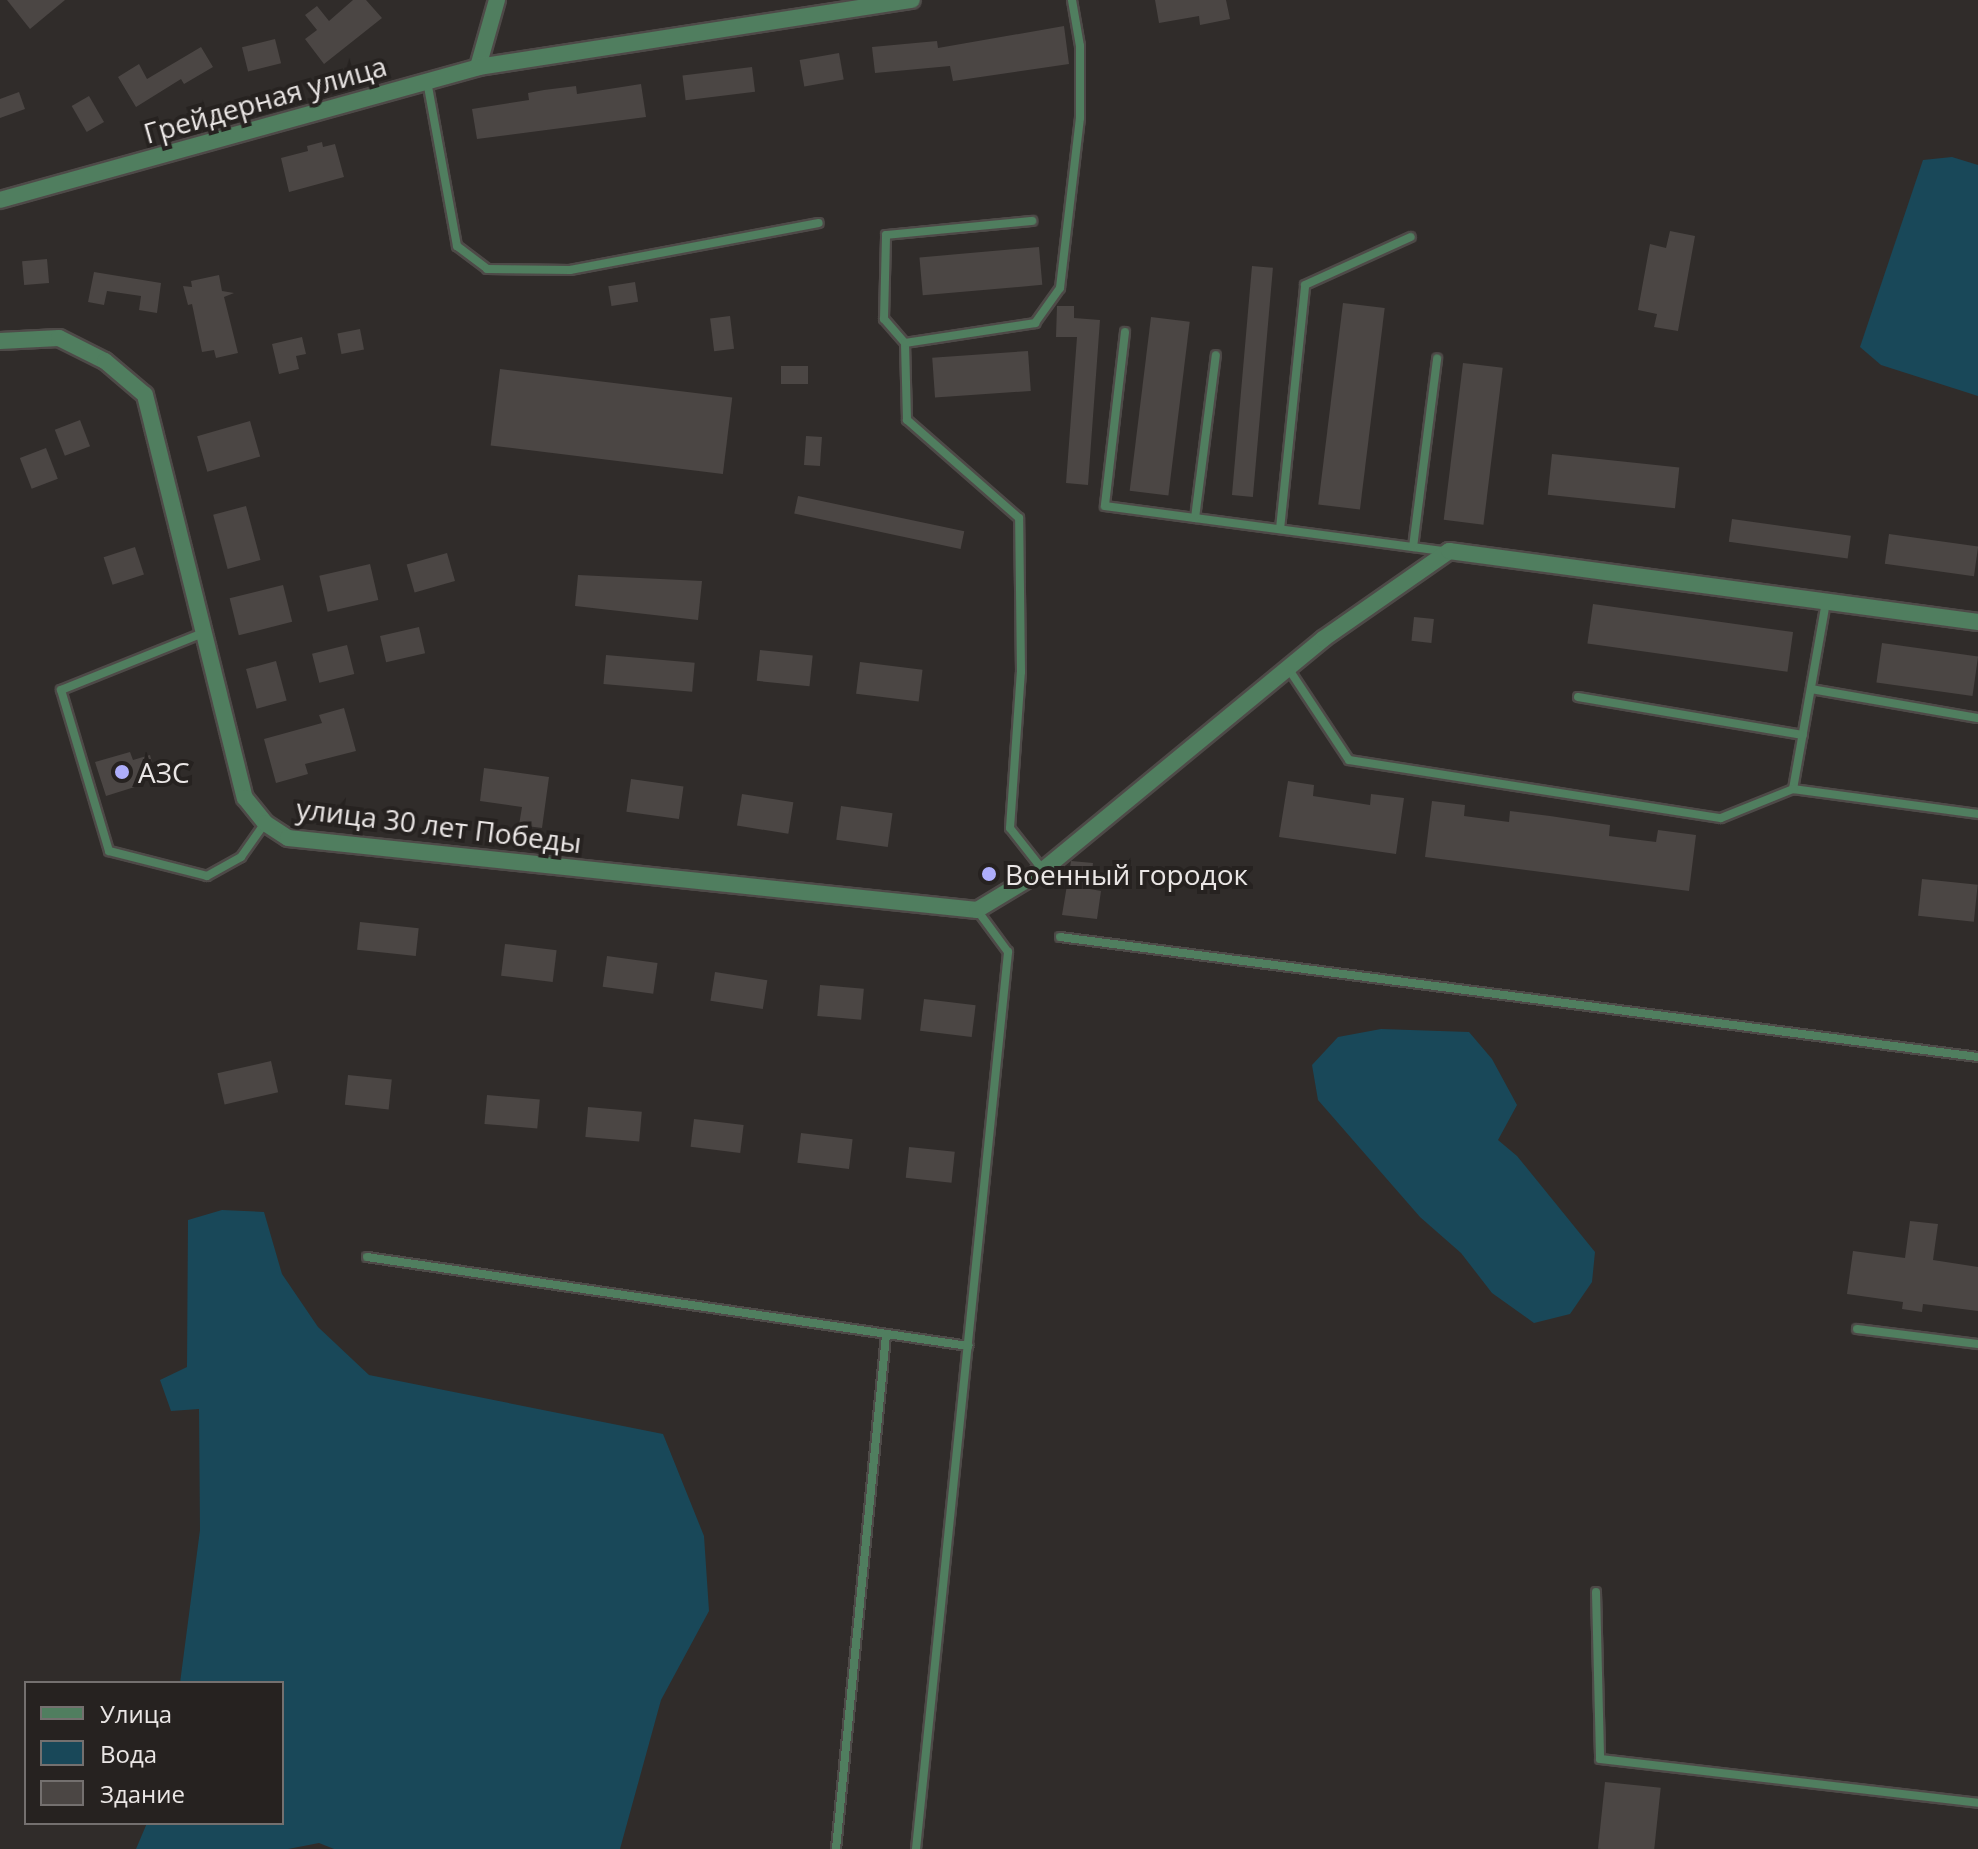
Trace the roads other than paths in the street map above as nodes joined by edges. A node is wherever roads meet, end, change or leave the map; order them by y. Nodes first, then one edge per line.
1 (497, 0) edge
2 (912, 0) edge
3 (1072, 0) edge
4 (817, 7) edge
5 (478, 67) junction
6 (427, 80) junction
7 (0, 200) edge
8 (1032, 221) dead end
9 (819, 223) dead end
10 (1411, 237) dead end
11 (1125, 332) dead end
12 (0, 341) edge
13 (905, 343) junction
14 (1216, 355) dead end
15 (1437, 359) dead end
16 (1195, 518) junction
17 (1280, 529) junction
18 (1413, 547) junction
19 (1449, 551) junction
20 (1826, 602) junction
21 (1978, 622) edge
22 (204, 633) junction
23 (1288, 668) junction
24 (1811, 689) junction
25 (1578, 697) dead end
26 (1978, 718) edge
27 (1803, 735) junction
28 (1793, 789) junction
29 (1978, 814) edge
30 (265, 823) junction
31 (1043, 870) junction
32 (977, 910) junction
33 (1060, 937) dead end
34 (1978, 1057) edge
35 (367, 1257) dead end
36 (1857, 1329) dead end
37 (886, 1335) junction
38 (1978, 1344) edge
39 (968, 1346) junction
40 (1596, 1592) dead end
41 (1978, 1803) edge
42 (836, 1849) edge
43 (916, 1849) edge

1 - 5 street
2 - 4 street, Грейдерная улица
3 - 13 lane
4 - 5 street, Грейдерная улица
5 - 6 street, Грейдерная улица
6 - 7 street, Грейдерная улица
6 - 9 lane
8 - 13 lane
10 - 17 lane
11 - 16 lane
12 - 22 street, улица 30 лет Победы
13 - 31 lane
14 - 16 lane
15 - 18 lane
16 - 17 lane
17 - 18 lane
18 - 19 lane
19 - 20 street
19 - 23 street
20 - 21 street
20 - 24 lane
22 - 30 street, улица 30 лет Победы
22 - 30 lane
23 - 28 lane
23 - 31 street
24 - 26 lane
24 - 27 lane
25 - 27 lane
27 - 28 lane
28 - 29 lane
30 - 32 street, улица 30 лет Победы
31 - 32 street
32 - 39 lane
33 - 34 lane
35 - 37 lane
36 - 38 lane
37 - 39 lane
37 - 42 lane
39 - 43 lane
40 - 41 lane

